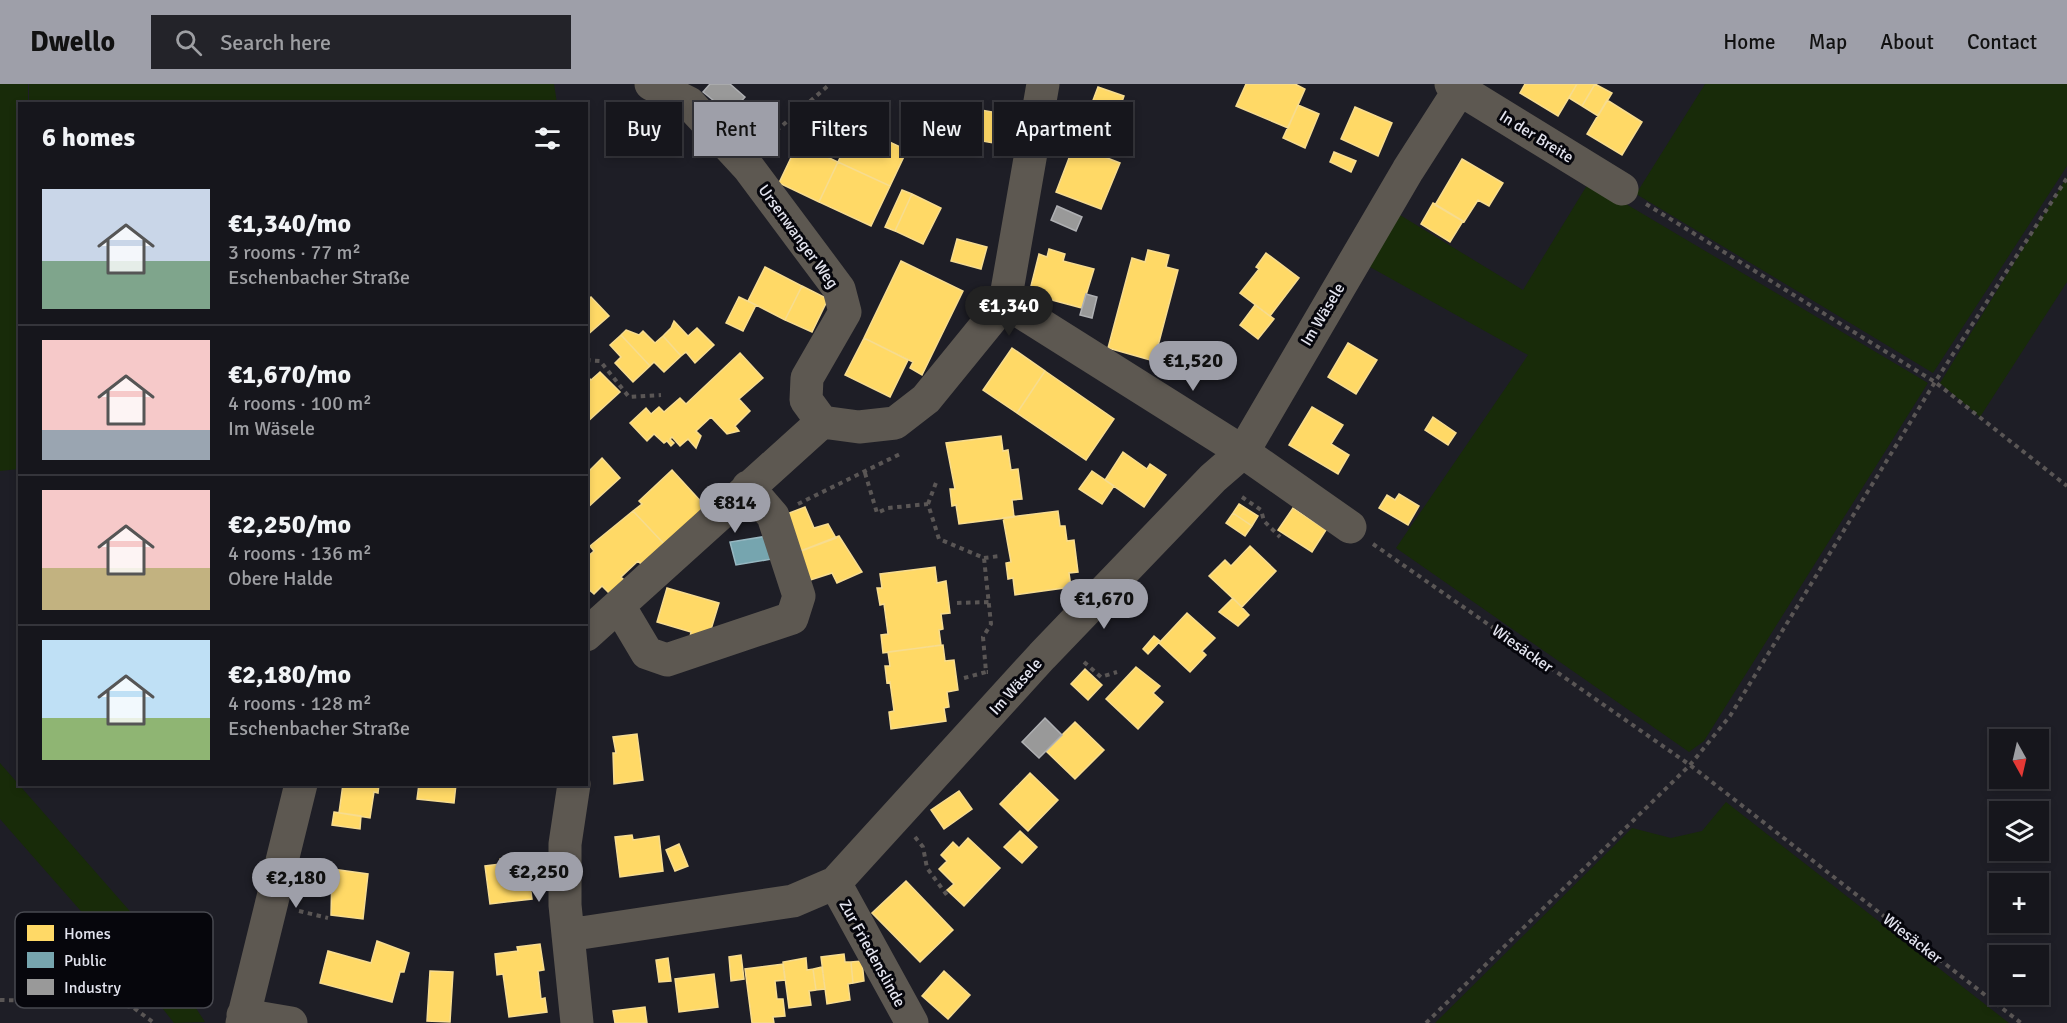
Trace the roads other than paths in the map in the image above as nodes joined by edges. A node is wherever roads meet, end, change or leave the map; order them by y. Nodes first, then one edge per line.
1 (651, 84) edge
2 (1043, 84) edge
3 (1458, 86) edge
4 (1622, 189) road end
5 (1005, 302) junction
6 (822, 422) junction
7 (1243, 452) junction
8 (748, 487) junction
9 (1350, 527) road end
10 (619, 606) junction
11 (588, 633) edge
12 (300, 786) edge
13 (574, 786) edge
14 (835, 883) junction
15 (568, 935) junction
16 (242, 1019) edge
17 (291, 1023) edge
18 (578, 1023) edge
19 (912, 1023) edge

1 - 6 street, Ursenwanger Weg
2 - 5 street
3 - 4 street, In der Breite
3 - 7 street, Im Wäsele
5 - 6 street
5 - 7 street
6 - 8 street
7 - 9 street
7 - 14 street, Im Wäsele
8 - 10 street
8 - 10 street
10 - 11 street
12 - 16 street
13 - 15 street
14 - 15 street, Im Wäsele
14 - 19 street, Zur Friedenslinde
15 - 18 street
16 - 17 street

